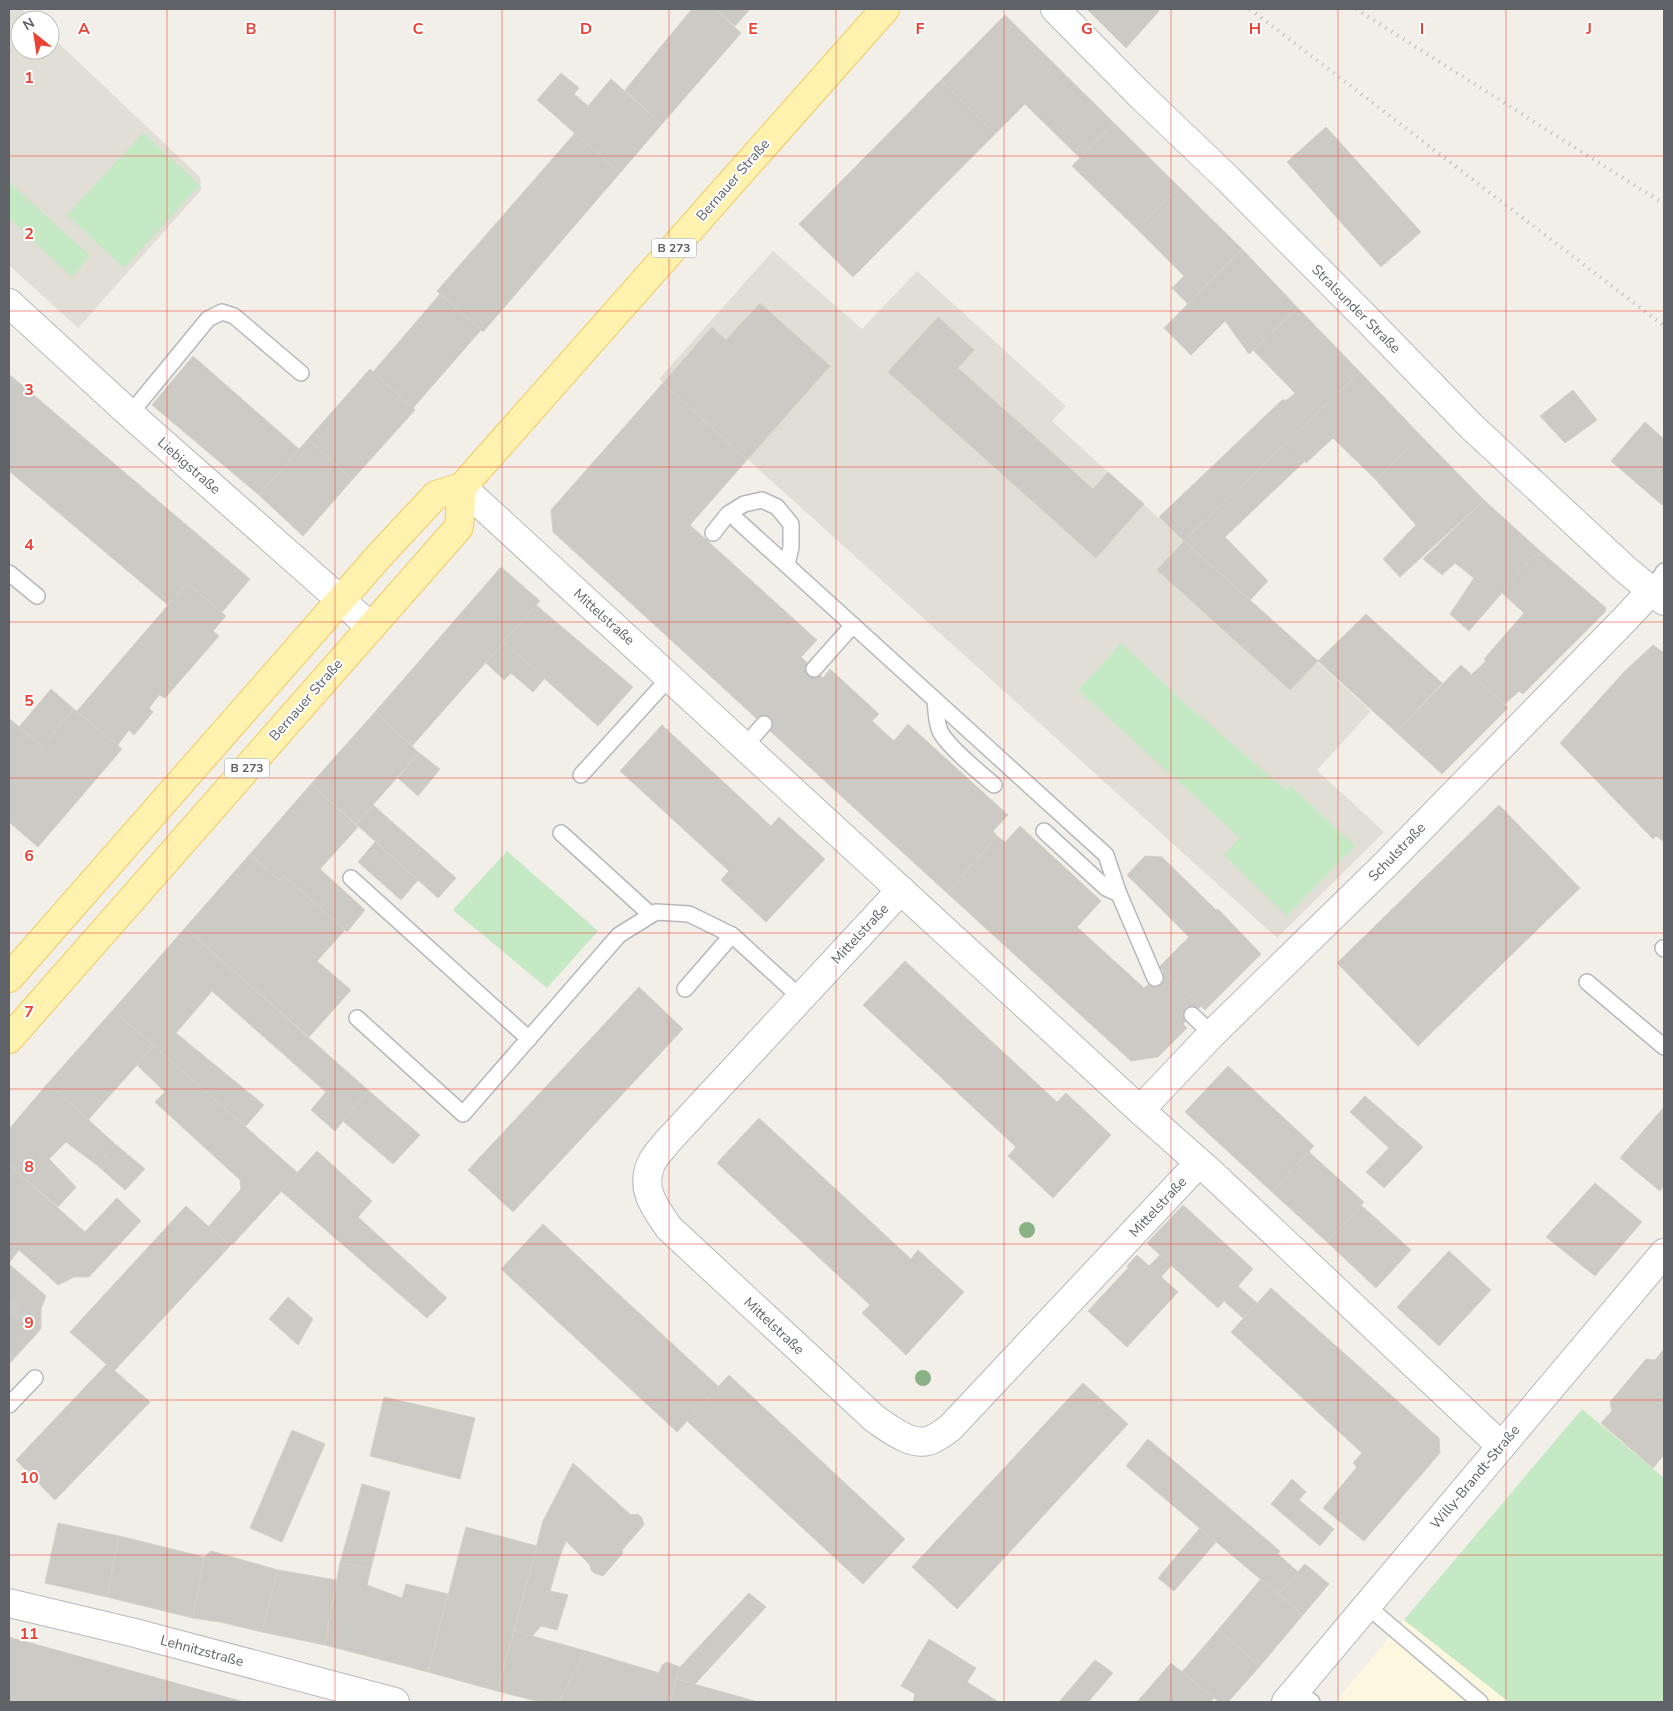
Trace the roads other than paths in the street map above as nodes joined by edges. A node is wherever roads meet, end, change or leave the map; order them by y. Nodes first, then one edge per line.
1 (885, 9) edge
2 (1055, 9) edge
3 (9, 303) edge
4 (301, 373) dead end
5 (130, 414) junction
6 (462, 487) junction
7 (738, 520) dead end
8 (713, 533) dead end
9 (787, 566) junction
10 (9, 573) edge
11 (1660, 588) edge
12 (36, 596) dead end
13 (340, 600) junction
14 (853, 625) junction
15 (371, 627) junction
16 (814, 669) dead end
17 (670, 677) junction
18 (935, 700) junction
19 (764, 724) dead end
20 (745, 746) junction
21 (581, 775) dead end
22 (994, 785) dead end
23 (1044, 831) dead end
24 (561, 833) dead end
25 (351, 878) dead end
26 (901, 890) junction
27 (1119, 894) junction
28 (651, 916) junction
29 (732, 935) junction
30 (9, 978) edge
31 (1154, 978) dead end
32 (1587, 982) dead end
33 (685, 989) dead end
34 (802, 998) junction
35 (1192, 1015) dead end
36 (357, 1018) dead end
37 (1212, 1034) junction
38 (9, 1039) edge
39 (529, 1039) junction
40 (1664, 1047) edge
41 (1140, 1110) junction
42 (1199, 1163) junction
43 (1664, 1253) edge
44 (35, 1378) dead end
45 (9, 1405) edge
46 (1501, 1446) junction
47 (9, 1603) edge
48 (1367, 1606) junction
49 (1298, 1698) edge
50 (395, 1702) edge
51 (1480, 1702) edge

1 - 6 main road, Bernauer Straße / B 273
2 - 11 street, Stralsunder Straße
3 - 5 street, Liebigstraße
4 - 5 lane
5 - 13 street, Liebigstraße
6 - 13 main road, B 273
6 - 15 main road, Bernauer Straße / B 273
6 - 17 street, Mittelstraße
7 - 9 lane
8 - 9 lane
9 - 14 lane
10 - 12 lane
11 - 37 street, Schulstraße
13 - 15 street, Liebigstraße
13 - 30 main road, B 273
14 - 16 lane
14 - 18 lane
15 - 38 main road, Bernauer Straße / B 273
17 - 20 street, Mittelstraße
17 - 21 lane
18 - 22 lane
18 - 27 lane
19 - 20 lane
20 - 26 street, Mittelstraße
23 - 27 lane
24 - 28 lane
25 - 39 lane
26 - 34 street, Mittelstraße
26 - 41 street, Mittelstraße
27 - 31 lane
28 - 29 lane
28 - 39 lane
29 - 33 lane
29 - 34 lane
32 - 40 lane
34 - 42 street, Mittelstraße
35 - 37 lane
36 - 39 lane
37 - 41 street, Schulstraße
41 - 42 street, Mittelstraße
42 - 46 street, Mittelstraße
43 - 46 street, Willy-Brandt-Straße
44 - 45 lane
46 - 48 street, Willy-Brandt-Straße
47 - 50 street, Lehnitzstraße
48 - 49 street, Willy-Brandt-Straße
48 - 51 lane

